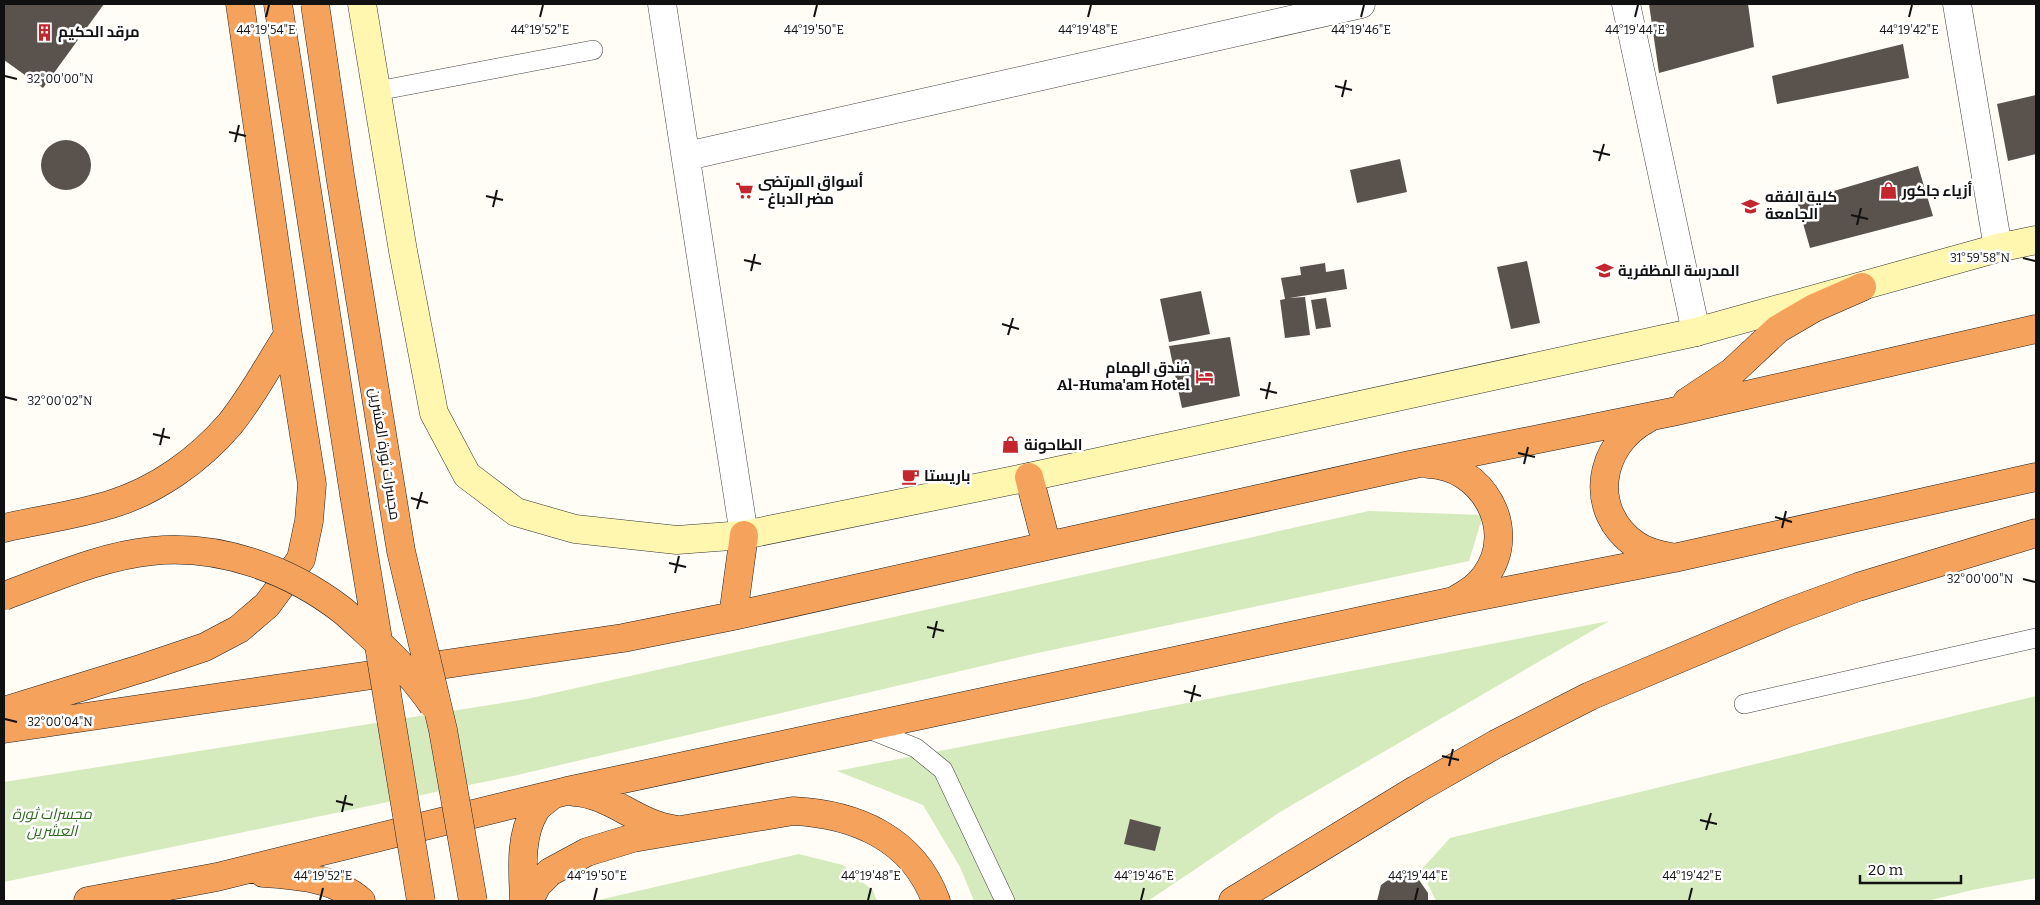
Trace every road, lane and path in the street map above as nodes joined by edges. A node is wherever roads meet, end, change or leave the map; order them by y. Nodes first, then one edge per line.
1 (240, 4) edge
2 (278, 4) edge
3 (315, 4) edge
4 (362, 4) edge
5 (662, 4) edge
6 (1361, 4) edge
7 (1626, 4) edge
8 (1958, 4) edge
9 (593, 50) dead end
10 (377, 91) junction
11 (687, 156) junction
12 (2036, 240) edge
13 (1998, 248) junction
14 (1862, 287) junction
15 (2036, 329) edge
16 (1696, 332) junction
17 (288, 334) junction
18 (1662, 414) junction
19 (1410, 466) junction
20 (1029, 477) junction
21 (2036, 477) edge
22 (4, 528) edge
23 (2036, 533) edge
24 (744, 535) junction
25 (1047, 546) junction
26 (1674, 558) junction
27 (4, 596) edge
28 (1454, 601) junction
29 (733, 616) junction
30 (2036, 638) edge
31 (1744, 704) dead end
32 (4, 711) edge
33 (864, 727) junction
34 (4, 729) edge
35 (443, 730) junction
36 (452, 776) junction
37 (560, 793) junction
38 (682, 830) junction
39 (217, 877) junction
40 (88, 901) edge
41 (362, 901) edge
42 (421, 901) edge
43 (473, 901) edge
44 (483, 901) edge
45 (524, 901) edge
46 (529, 901) edge
47 (936, 901) edge
48 (1005, 901) edge
49 (1234, 901) edge

1 - 17 highway
2 - 42 highway, bridge
3 - 35 highway, مجسرات ثورة العشرين, bridge
4 - 10 main road
5 - 11 street
6 - 11 street
7 - 16 street
8 - 13 street
9 - 10 lane
10 - 24 main road
11 - 24 street
12 - 13 main road
13 - 14 main road
14 - 16 main road
14 - 18 highway
15 - 18 highway
16 - 20 main road
17 - 22 highway
17 - 32 highway
18 - 19 highway
18 - 26 highway
19 - 25 highway
19 - 28 highway
20 - 24 main road
20 - 25 highway
21 - 26 highway
23 - 49 highway
24 - 29 highway
25 - 29 highway
26 - 28 highway
27 - 35 highway, bridge
28 - 33 highway
29 - 34 highway
30 - 31 lane
33 - 37 highway
33 - 48 lane
35 - 36 highway, مجسرات ثورة العشرين, bridge
36 - 43 highway, مجسرات ثورة العشرين, bridge
36 - 44 highway, bridge
37 - 38 highway
37 - 39 highway
37 - 45 highway
38 - 46 highway
38 - 47 highway
39 - 40 highway
39 - 41 highway

